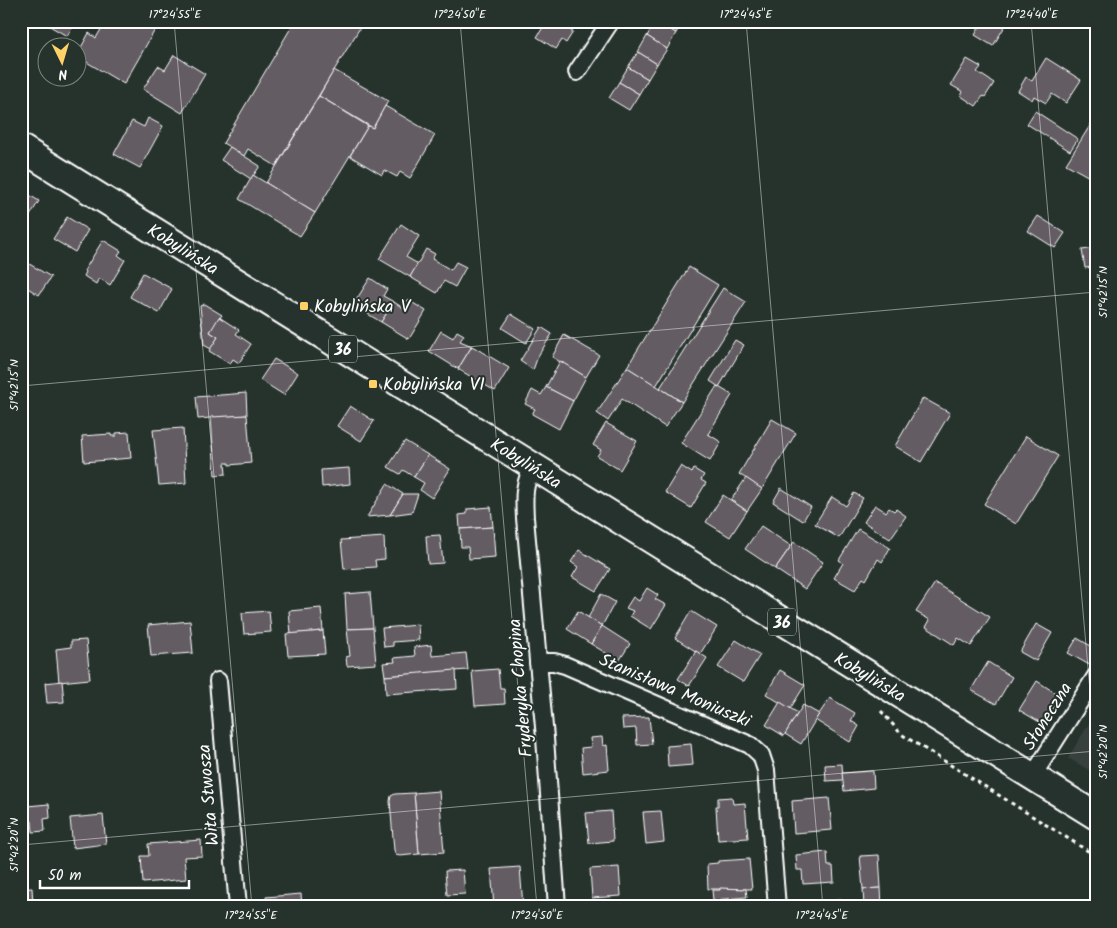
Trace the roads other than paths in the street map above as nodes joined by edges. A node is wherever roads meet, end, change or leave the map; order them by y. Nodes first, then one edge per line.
1 (611, 21) edge
2 (577, 72) dead end
3 (21, 148) edge
4 (533, 467) junction
5 (538, 662) junction
6 (1096, 676) edge
7 (218, 681) dead end
8 (1032, 777) junction
9 (1096, 816) edge
10 (238, 907) edge
11 (557, 907) edge
12 (777, 907) edge

1 - 2 street
3 - 4 main road, Kobylińska / 36
4 - 5 street, Fryderyka Chopina
4 - 8 main road, Kobylińska / 36
5 - 11 street, Fryderyka Chopina
5 - 12 street, Stanisława Moniuszki
6 - 8 street, Słoneczna
7 - 10 street, Wita Stwosza
8 - 9 main road, 36

